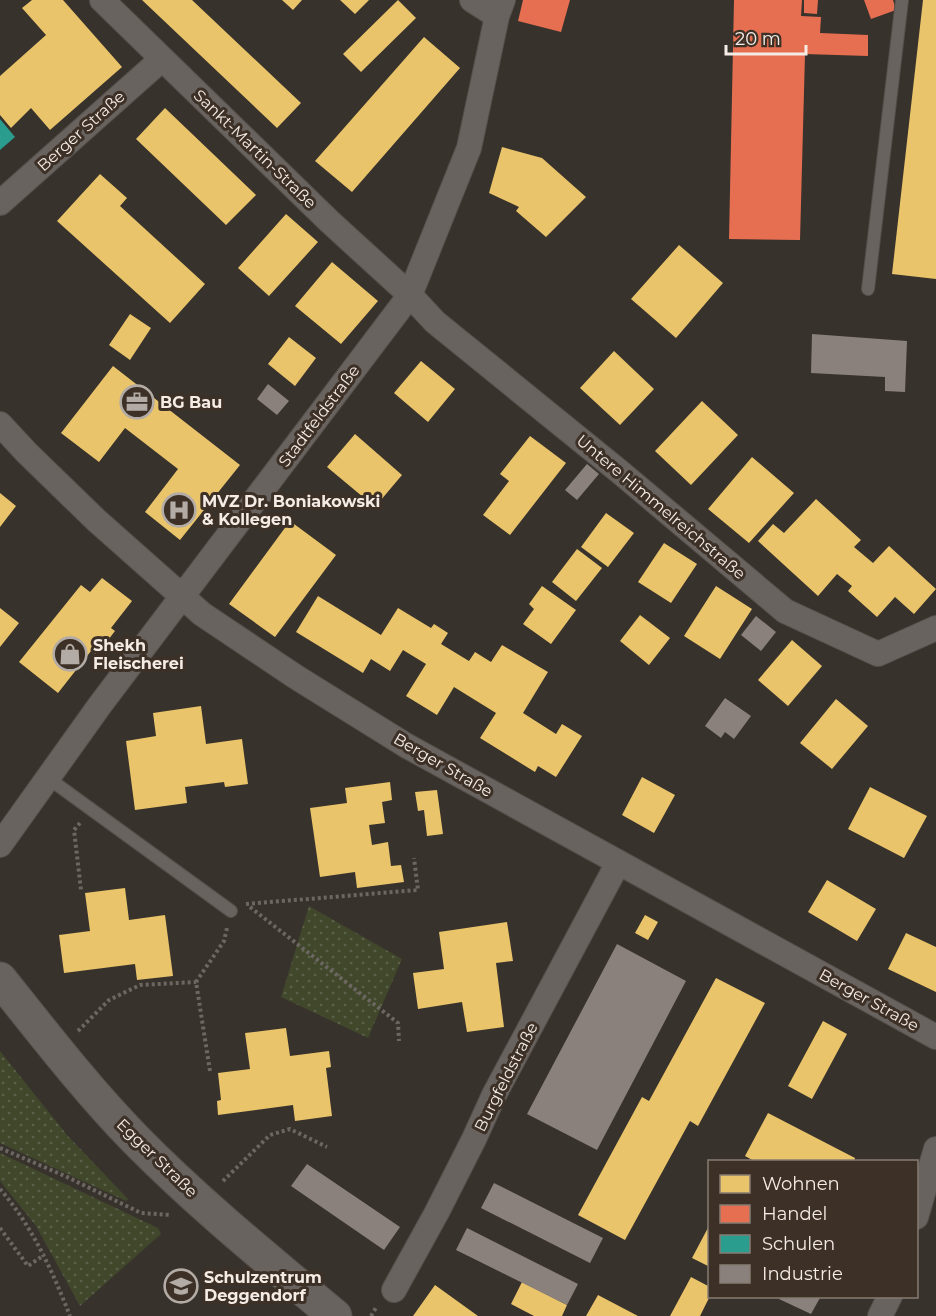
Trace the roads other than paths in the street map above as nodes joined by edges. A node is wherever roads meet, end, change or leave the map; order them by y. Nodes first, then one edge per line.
1 (102, 0) edge
2 (472, 0) edge
3 (902, 0) edge
4 (500, 8) edge
5 (162, 59) junction
6 (0, 203) edge
7 (868, 289) dead end
8 (410, 295) junction
9 (0, 424) edge
10 (183, 596) junction
11 (936, 628) edge
12 (48, 778) junction
13 (0, 845) edge
14 (618, 863) junction
15 (231, 910) road end
16 (0, 979) edge
17 (936, 1037) edge
18 (936, 1149) edge
19 (918, 1210) edge
20 (393, 1290) dead end
21 (889, 1298) edge
22 (335, 1316) edge
23 (880, 1316) edge

1 - 5 street, Sankt-Martin-Straße
2 - 4 street
3 - 7 lane
4 - 8 street, Stadtfeldstraße
5 - 6 street, Berger Straße
5 - 8 street, Sankt-Martin-Straße
8 - 10 street, Stadtfeldstraße
8 - 11 street, Untere Himmelreichstraße
9 - 10 street, Berger Straße
10 - 12 street, Stadtfeldstraße
10 - 14 street, Berger Straße
12 - 13 street, Stadtfeldstraße
12 - 15 lane
14 - 17 street, Berger Straße
14 - 20 street, Burgfeldstraße
16 - 22 street, Egger Straße
18 - 19 street
21 - 23 street

